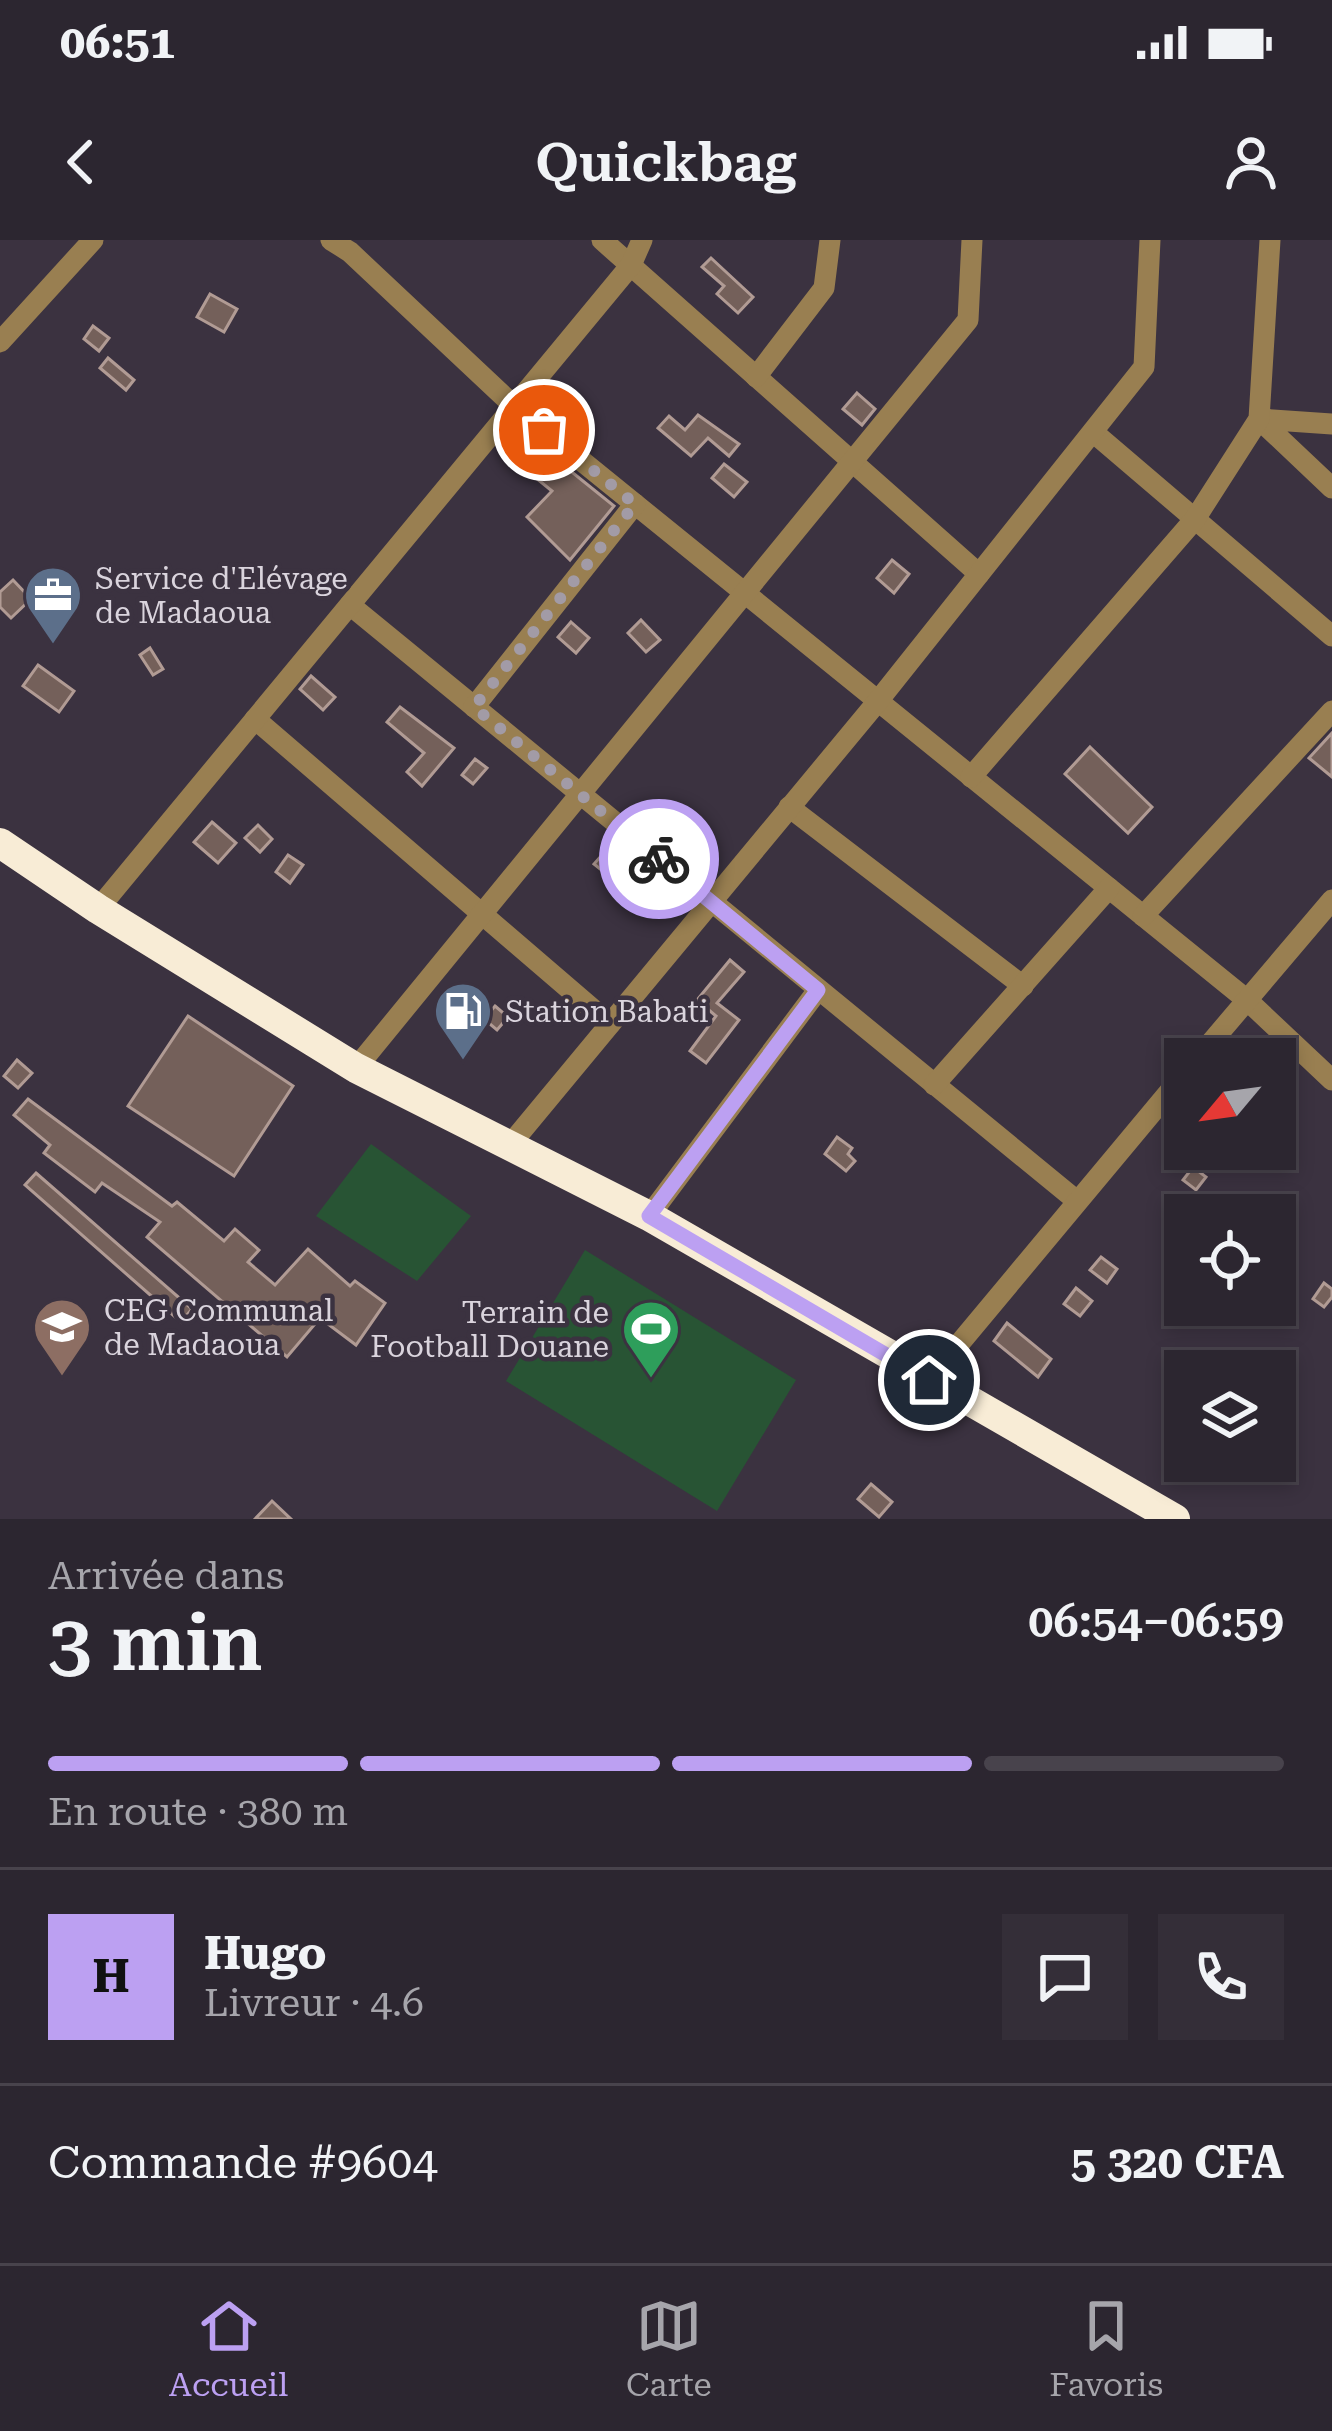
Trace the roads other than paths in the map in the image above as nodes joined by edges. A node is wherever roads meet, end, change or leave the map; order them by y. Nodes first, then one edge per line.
1 (93, 240) edge
2 (331, 240) edge
3 (602, 240) edge
4 (642, 240) edge
5 (830, 240) edge
6 (973, 240) edge
7 (1150, 240) edge
8 (1270, 240) edge
9 (631, 266) junction
10 (0, 342) edge
11 (756, 376) junction
12 (514, 406) junction
13 (1259, 419) junction
14 (1332, 424) edge
15 (1093, 432) junction
16 (852, 461) junction
17 (1332, 488) edge
18 (635, 504) junction
19 (1195, 519) junction
20 (979, 574) junction
21 (744, 592) junction
22 (350, 605) junction
23 (1332, 636) edge
24 (878, 700) junction
25 (474, 707) junction
26 (1332, 711) edge
27 (255, 719) junction
28 (971, 776) junction
29 (580, 794) junction
30 (789, 807) junction
31 (0, 843) edge
32 (1109, 888) junction
33 (1332, 900) edge
34 (711, 901) junction
35 (98, 909) junction
36 (481, 914) junction
37 (1143, 916) junction
38 (1023, 986) junction
39 (818, 990) junction
40 (1247, 1000) junction
41 (610, 1024) junction
42 (1215, 1038) edge
43 (356, 1068) junction
44 (1332, 1080) edge
45 (934, 1085) junction
46 (1164, 1098) edge
47 (509, 1146) junction
48 (1077, 1202) junction
49 (649, 1216) junction
50 (929, 1380) junction
51 (1174, 1519) edge

1 - 10 street
2 - 12 street
3 - 9 street
4 - 9 street
5 - 11 street
6 - 16 street
7 - 15 street
8 - 13 street
9 - 11 street
9 - 12 street
11 - 16 street
12 - 18 street
12 - 22 street
13 - 14 street
13 - 17 street
13 - 19 street
15 - 19 street
15 - 20 street
16 - 20 street
16 - 21 street
18 - 21 street
18 - 25 street
19 - 23 street
19 - 28 street
20 - 24 street
21 - 24 street
21 - 29 street
22 - 25 street
22 - 27 street
24 - 28 street
24 - 30 street
25 - 29 street
26 - 37 street
27 - 35 street
27 - 36 street
28 - 32 street
29 - 34 street
29 - 36 street
30 - 34 street
30 - 38 street
31 - 35 highway
32 - 37 street
32 - 38 street
33 - 40 street
34 - 39 street
34 - 41 street
35 - 43 highway
36 - 41 street
36 - 43 street
37 - 40 street
38 - 45 street
39 - 45 street
39 - 49 street
40 - 42 street
40 - 44 street
41 - 47 street
43 - 47 highway
45 - 48 street
46 - 48 street
47 - 49 highway
48 - 50 street
49 - 50 highway
50 - 51 highway

